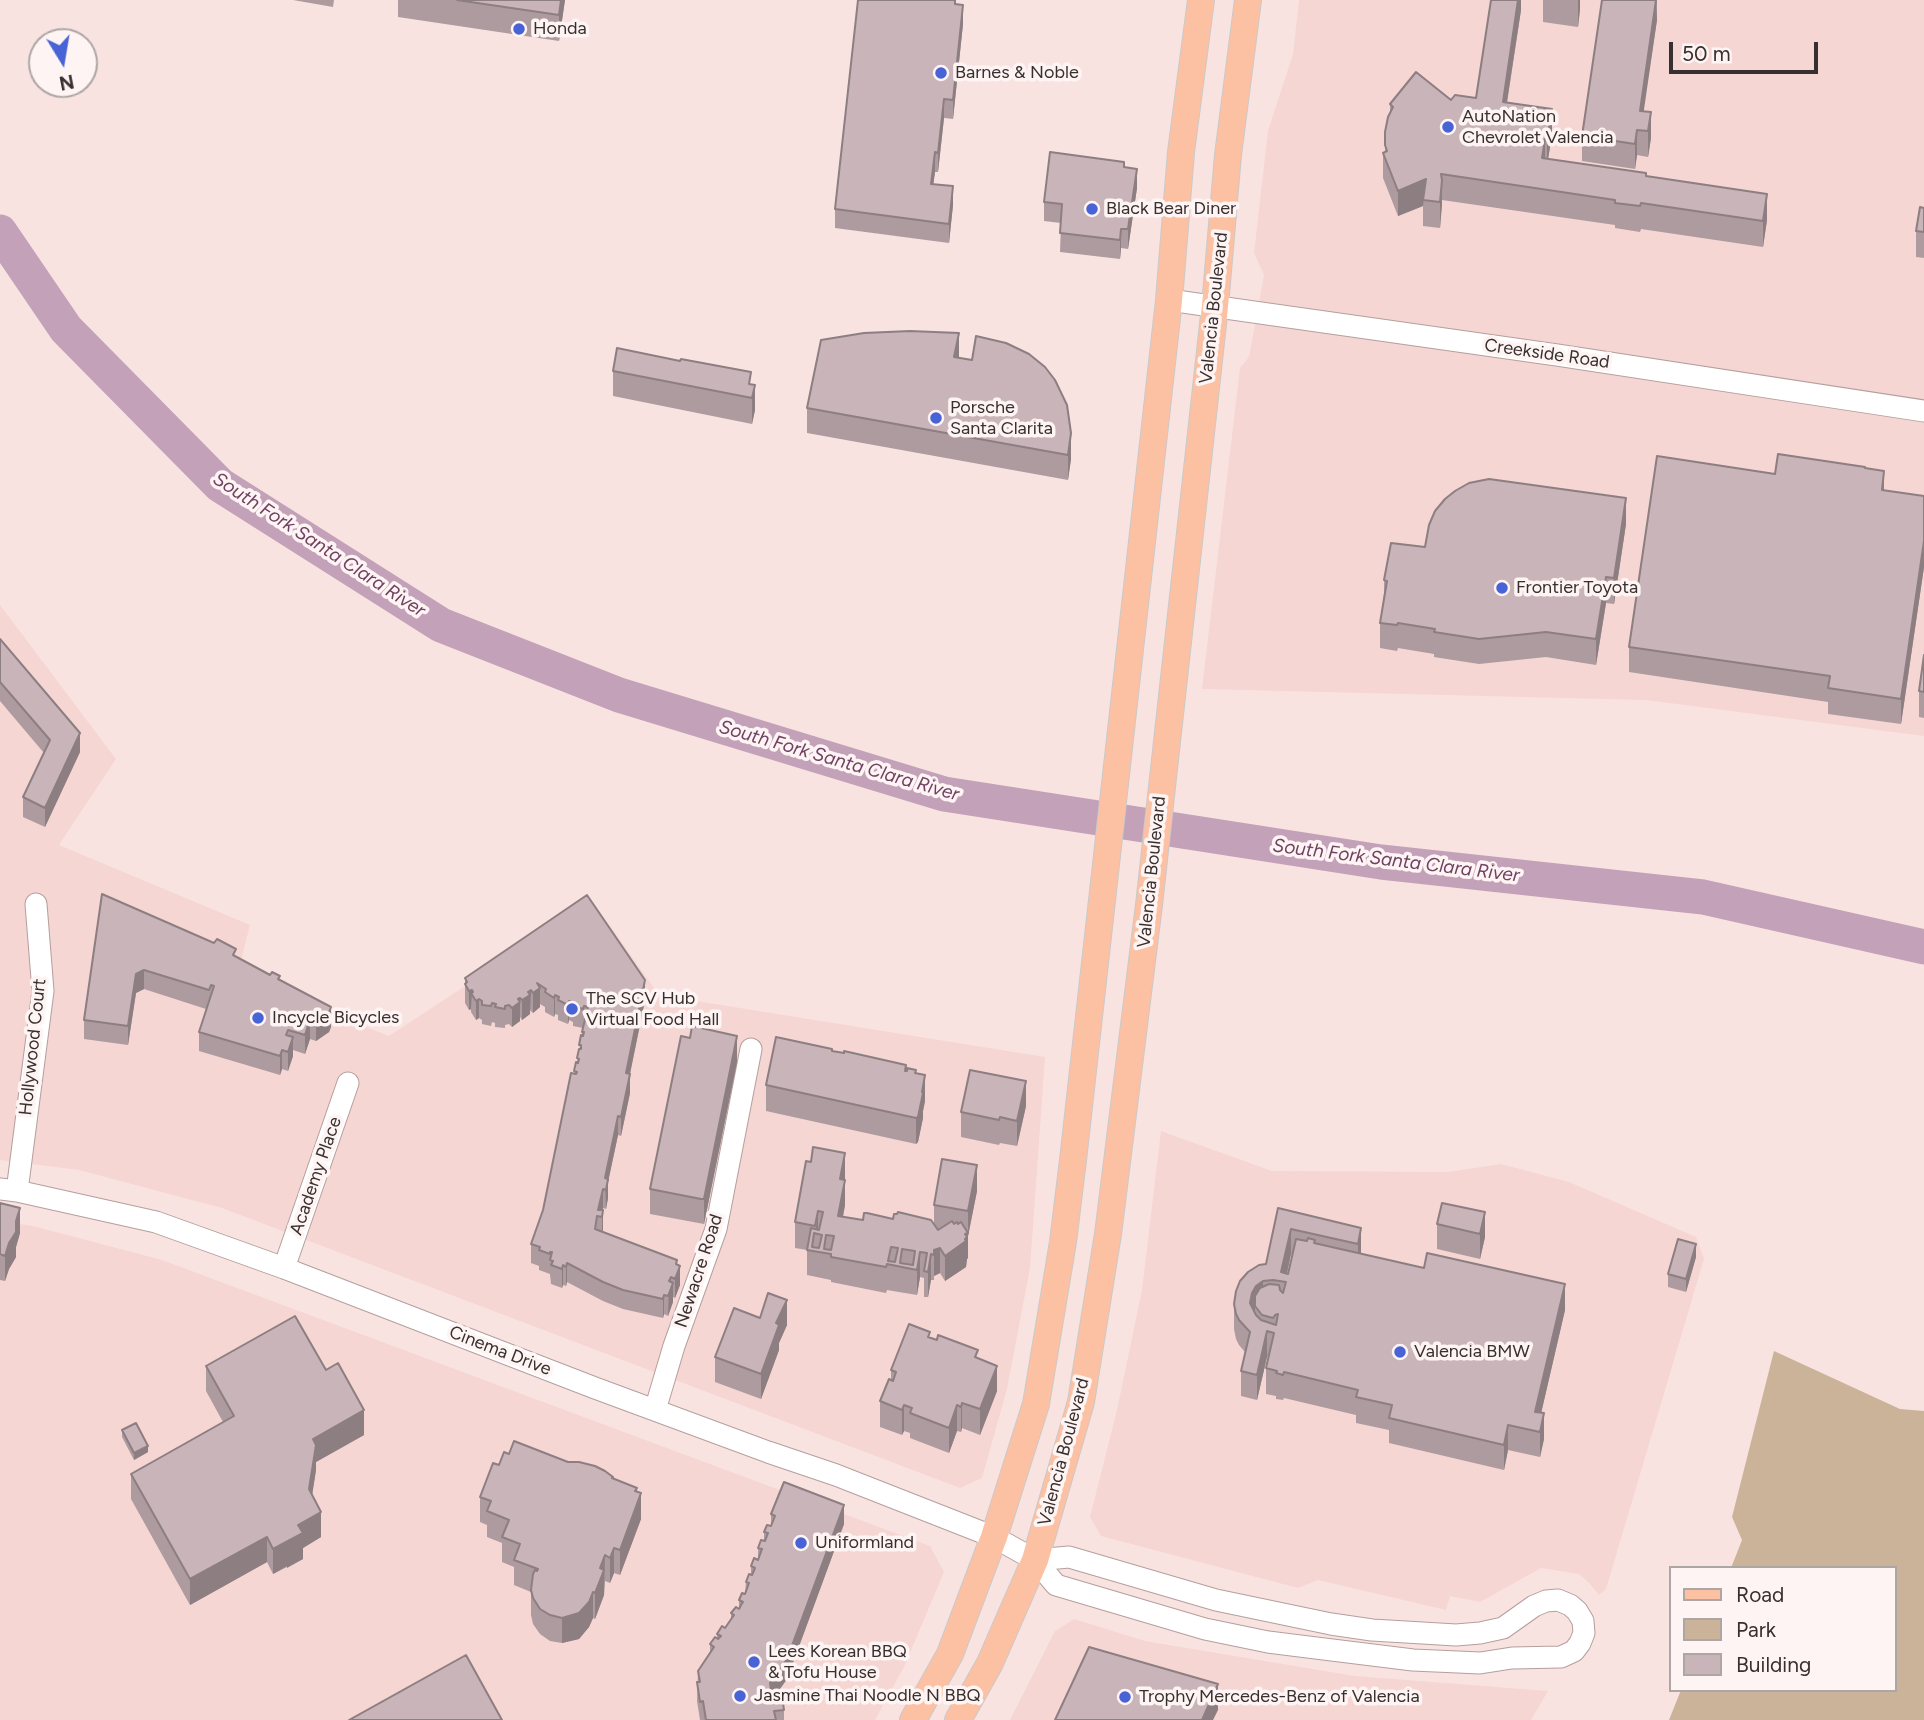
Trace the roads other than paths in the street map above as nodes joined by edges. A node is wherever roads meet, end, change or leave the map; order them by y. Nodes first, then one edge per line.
1 (1201, 0) edge
2 (1248, 0) edge
3 (1169, 300) junction
4 (1215, 306) junction
5 (1924, 411) edge
6 (36, 904) dead end
7 (751, 1049) dead end
8 (348, 1083) dead end
9 (8, 1190) edge
10 (284, 1268) junction
11 (655, 1409) junction
12 (994, 1537) junction
13 (1035, 1560) junction
14 (1503, 1628) junction
15 (1512, 1658) junction
16 (913, 1720) edge
17 (958, 1720) edge

1 - 3 main road
2 - 4 main road, Valencia Boulevard
3 - 4 street, Creekside Road
3 - 12 main road
4 - 5 street, Creekside Road
4 - 13 main road, Valencia Boulevard
6 - 9 street, Hollywood Court
7 - 11 street, Newacre Road
8 - 10 street, Academy Place
9 - 10 street, Cinema Drive
10 - 11 street, Cinema Drive
11 - 12 street, Cinema Drive
12 - 13 street, Cinema Drive
12 - 16 main road
13 - 14 street
13 - 15 street, Cinema Drive
13 - 17 main road, Valencia Boulevard
14 - 15 street
14 - 15 street

